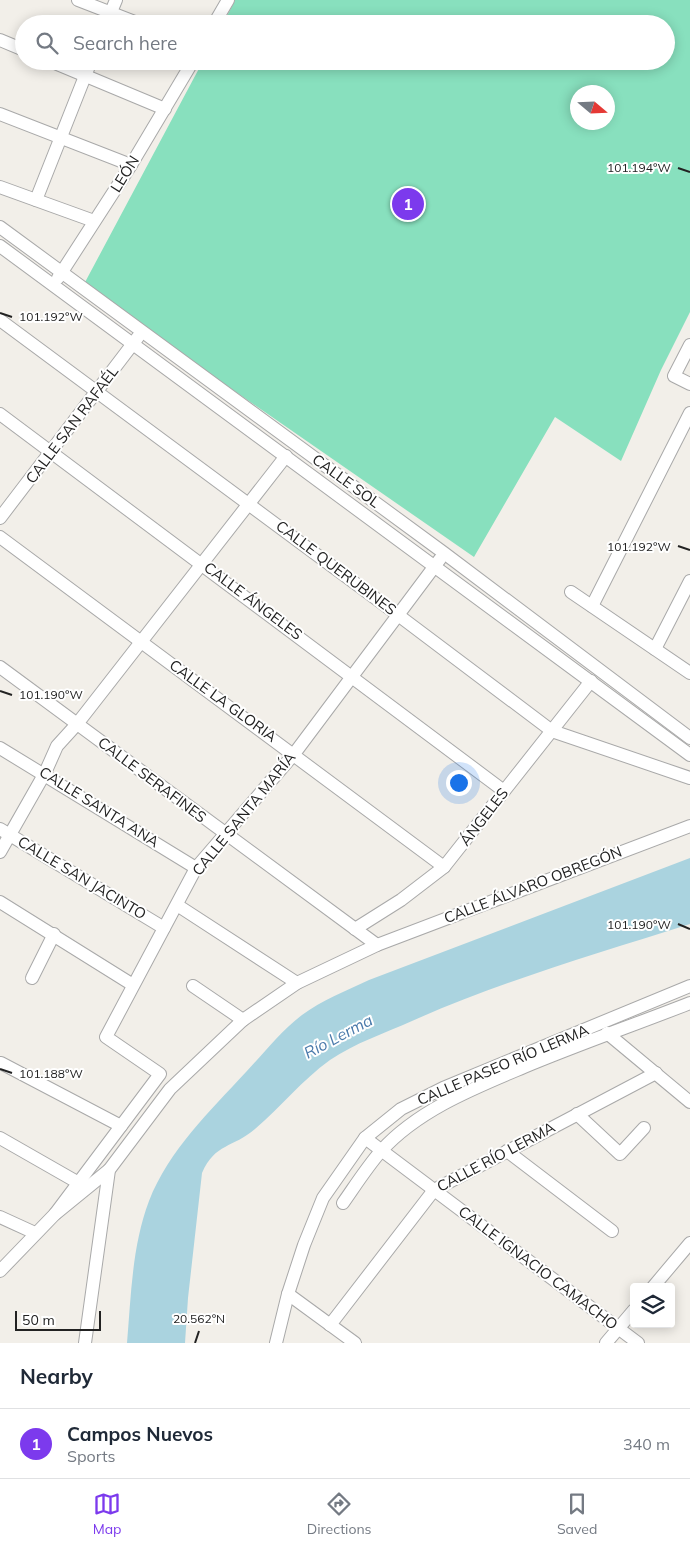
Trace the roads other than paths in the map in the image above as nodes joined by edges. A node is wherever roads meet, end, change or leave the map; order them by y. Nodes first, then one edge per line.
1 (78, 0) edge
2 (116, 0) edge
3 (228, 0) edge
4 (104, 15) edge
5 (110, 15) edge
6 (219, 15) edge
7 (0, 40) edge
8 (15, 46) edge
9 (72, 70) edge
10 (88, 70) edge
11 (188, 70) edge
12 (86, 76) junction
13 (165, 109) junction
14 (0, 114) edge
15 (61, 137) junction
16 (131, 165) junction
17 (0, 188) edge
18 (36, 200) junction
19 (94, 221) junction
20 (0, 227) edge
21 (0, 246) edge
22 (62, 272) junction
23 (54, 285) junction
24 (0, 320) edge
25 (142, 332) junction
26 (133, 344) junction
27 (690, 345) edge
28 (690, 384) edge
29 (97, 392) junction
30 (690, 413) edge
31 (0, 414) edge
32 (51, 452) junction
33 (286, 456) junction
34 (249, 504) junction
35 (0, 518) edge
36 (0, 537) edge
37 (444, 553) junction
38 (202, 563) junction
39 (435, 566) junction
40 (690, 581) edge
41 (571, 592) dead end
42 (592, 606) junction
43 (398, 614) junction
44 (141, 642) junction
45 (655, 649) junction
46 (0, 668) edge
47 (690, 673) edge
48 (352, 676) junction
49 (591, 681) junction
50 (76, 724) junction
51 (552, 731) junction
52 (690, 738) edge
53 (0, 748) edge
54 (294, 754) junction
55 (690, 755) edge
56 (45, 773) junction
57 (690, 778) edge
58 (504, 791) junction
59 (690, 826) edge
60 (5, 832) edge
61 (225, 835) junction
62 (0, 852) edge
63 (444, 867) junction
64 (196, 868) junction
65 (0, 902) edge
66 (177, 905) junction
67 (164, 928) junction
68 (355, 929) junction
69 (54, 934) junction
70 (377, 945) junction
71 (32, 978) dead end
72 (297, 983) junction
73 (134, 985) junction
74 (193, 986) dead end
75 (690, 986) edge
76 (688, 1006) edge
77 (243, 1020) junction
78 (607, 1033) junction
79 (1, 1063) edge
80 (656, 1073) junction
81 (690, 1102) edge
82 (577, 1114) junction
83 (121, 1126) junction
84 (644, 1128) dead end
85 (0, 1138) edge
86 (366, 1138) junction
87 (382, 1151) junction
88 (507, 1151) junction
89 (109, 1170) junction
90 (77, 1182) junction
91 (434, 1190) junction
92 (342, 1203) dead end
93 (55, 1214) junction
94 (0, 1217) edge
95 (612, 1231) dead end
96 (35, 1233) junction
97 (690, 1243) edge
98 (685, 1259) edge
99 (0, 1271) edge
100 (658, 1283) edge
101 (288, 1294) junction
102 (630, 1314) edge
103 (330, 1325) junction
104 (618, 1328) junction
105 (85, 1343) edge
106 (276, 1343) edge
107 (355, 1343) edge
108 (606, 1343) edge
109 (638, 1343) edge

1 - 4 street
2 - 5 street
3 - 6 street
7 - 8 street
9 - 12 street
10 - 12 street
11 - 13 street, LEÓN
12 - 13 street
12 - 15 street
13 - 16 street, LEÓN
14 - 15 street
15 - 16 street
15 - 18 street
16 - 19 street, LEÓN
17 - 18 street
18 - 19 street
19 - 22 street, LEÓN
20 - 22 street, CALLE SOL
21 - 23 street, CALLE SOL
22 - 23 street, LEÓN
22 - 25 street, CALLE SOL
23 - 26 street, CALLE SOL
24 - 29 street, CALLE QUERUBINES
25 - 26 street, CALLE SAN RAFAÉL
25 - 37 street, CALLE SOL
26 - 29 street, CALLE SAN RAFAÉL
26 - 33 street, CALLE SOL
27 - 28 street
29 - 32 street, CALLE SAN RAFAÉL
29 - 34 street, CALLE QUERUBINES
30 - 42 street
31 - 32 street, CALLE ÁNGELES
32 - 35 street, CALLE SAN RAFAÉL
32 - 38 street, CALLE ÁNGELES
33 - 34 street
33 - 39 street, CALLE SOL
34 - 38 street
34 - 43 street, CALLE QUERUBINES
36 - 44 street, CALLE LA GLORIA
37 - 39 street, CALLE SANTA MARÍA
37 - 52 street, CALLE SOL
38 - 44 street
38 - 48 street, CALLE ÁNGELES
39 - 43 street, CALLE SANTA MARÍA
39 - 49 street, CALLE SOL
40 - 45 street
41 - 42 street
42 - 45 street
43 - 48 street, CALLE SANTA MARÍA
43 - 51 street, CALLE QUERUBINES
44 - 50 street
44 - 54 street, CALLE LA GLORIA
45 - 47 street
46 - 50 street, CALLE SERAFINES
48 - 54 street, CALLE SANTA MARÍA
48 - 58 street, CALLE ÁNGELES
49 - 51 street, ÁNGELES
49 - 55 street, CALLE SOL
50 - 56 street
50 - 61 street, CALLE SERAFINES
51 - 57 street, CALLE QUERUBINES
51 - 58 street, ÁNGELES
53 - 56 street, CALLE SANTA ANA
54 - 61 street, CALLE SANTA MARÍA
54 - 63 street, CALLE LA GLORIA
56 - 60 street
56 - 64 street, CALLE SANTA ANA
58 - 63 street, ÁNGELES
59 - 70 street, CALLE ÁLVARO OBREGÓN
60 - 62 street
60 - 67 street, CALLE SAN JACINTO
61 - 64 street, CALLE SANTA MARÍA
61 - 68 street, CALLE SERAFINES
63 - 68 street, ÁNGELES
64 - 66 street, CALLE SANTA MARÍA
65 - 69 street
66 - 67 street, CALLE SANTA MARÍA
66 - 72 street
67 - 73 street, CALLE SANTA MARÍA
68 - 70 street, CALLE SERAFINES
69 - 71 street
69 - 73 street
70 - 72 street, CALLE ÁLVARO OBREGÓN
72 - 77 street, CALLE ÁLVARO OBREGÓN
73 - 83 street, CALLE SANTA MARÍA
74 - 77 street
75 - 86 street, CALLE PASEO RÍO LERMA
76 - 78 street
77 - 89 street, CALLE ÁLVARO OBREGÓN
78 - 80 street
78 - 87 street
79 - 83 street
80 - 81 street
80 - 82 street, CALLE RÍO LERMA
82 - 84 street
82 - 88 street, CALLE RÍO LERMA
83 - 90 street
85 - 90 street
86 - 87 street, CALLE IGNACIO CAMACHO
86 - 101 street, CALLE PASEO RÍO LERMA
87 - 91 street, CALLE IGNACIO CAMACHO
87 - 92 street
88 - 91 street, CALLE RÍO LERMA
88 - 95 street
89 - 93 street, CALLE ÁLVARO OBREGÓN
89 - 105 street
90 - 93 street
91 - 103 street, CALLE RÍO LERMA
91 - 104 street, CALLE IGNACIO CAMACHO
93 - 96 street
94 - 96 street
96 - 99 street
97 - 98 street
98 - 100 street
101 - 103 street
101 - 106 street, CALLE PASEO RÍO LERMA
102 - 104 street
103 - 107 street
104 - 108 street
104 - 109 street, CALLE IGNACIO CAMACHO

